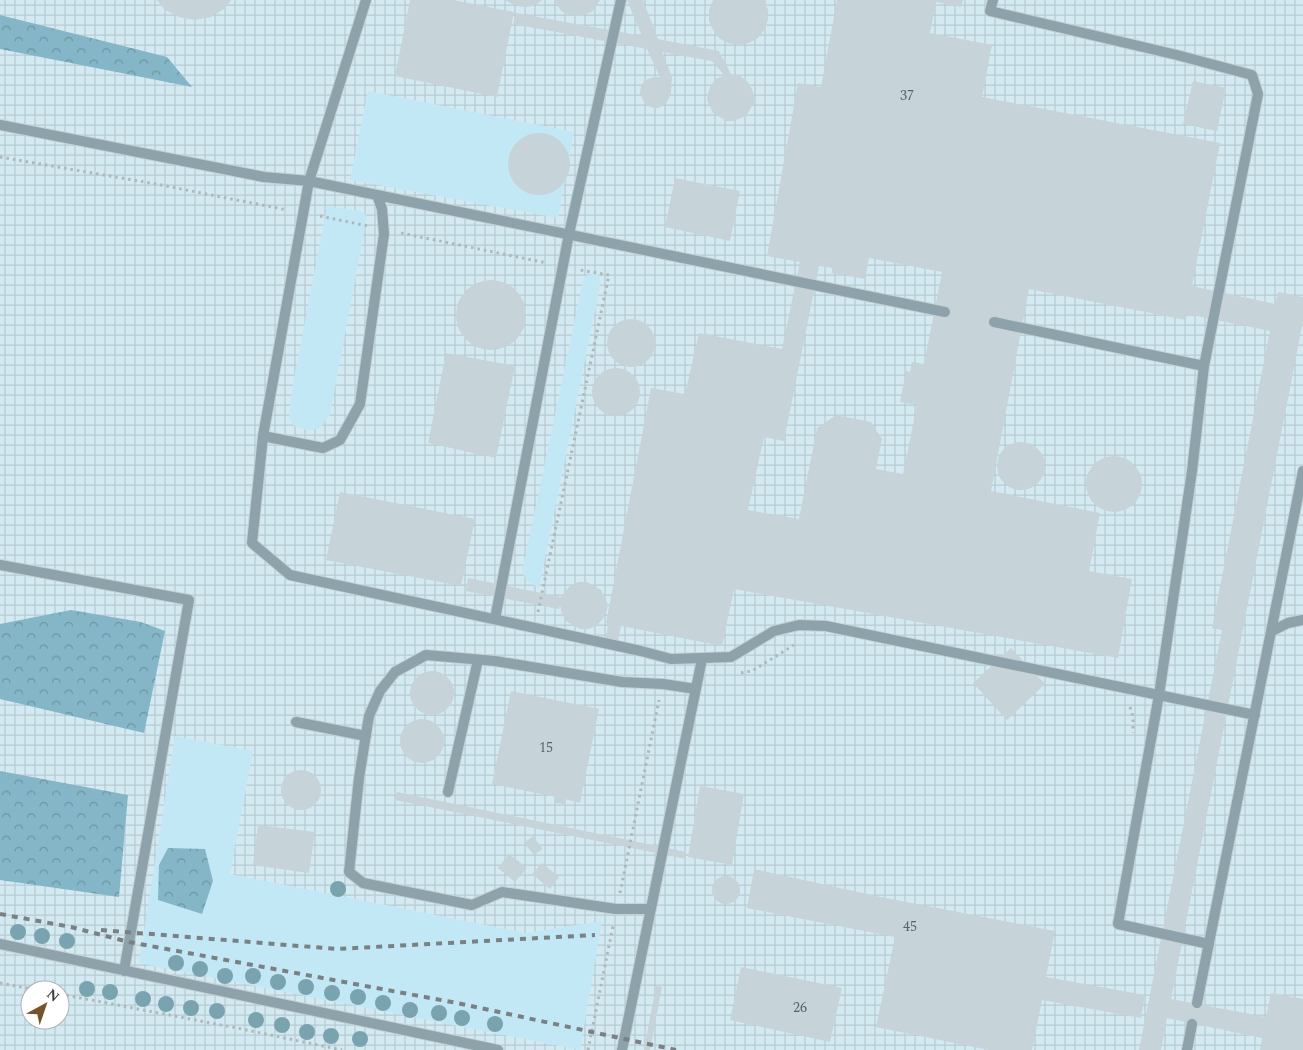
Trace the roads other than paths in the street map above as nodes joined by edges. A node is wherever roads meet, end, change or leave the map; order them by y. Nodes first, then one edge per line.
1 (366, 0) edge
2 (621, 0) edge
3 (992, 0) edge
4 (0, 126) edge
5 (309, 181) junction
6 (377, 194) junction
7 (569, 234) junction
8 (945, 312) dead end
9 (994, 322) dead end
10 (1204, 366) junction
11 (263, 436) junction
12 (1303, 470) edge
13 (0, 565) edge
14 (494, 619) junction
15 (1303, 620) edge
16 (1272, 631) junction
17 (702, 659) junction
18 (478, 660) junction
19 (696, 689) junction
20 (1158, 695) junction
21 (1255, 715) junction
22 (296, 722) dead end
23 (366, 736) junction
24 (448, 792) dead end
25 (651, 910) junction
26 (0, 944) edge
27 (1209, 944) junction
28 (124, 971) junction
29 (1197, 1004) dead end
30 (1192, 1024) dead end
31 (498, 1050) edge
32 (622, 1050) edge
33 (1187, 1050) edge

1 - 5 lane
2 - 7 lane
3 - 10 lane
4 - 5 lane
5 - 6 lane
5 - 11 lane
6 - 7 lane
6 - 11 lane
7 - 8 lane
7 - 14 lane
9 - 10 lane
10 - 20 lane
11 - 14 lane
12 - 16 lane
13 - 28 lane
14 - 17 lane
15 - 16 lane
16 - 21 lane
17 - 19 lane
17 - 20 lane
18 - 19 lane
18 - 23 lane
18 - 24 lane
19 - 25 lane
20 - 21 lane
20 - 27 lane
21 - 27 lane
22 - 23 lane
23 - 25 lane
25 - 32 lane
26 - 28 lane
27 - 29 lane
28 - 31 lane
30 - 33 lane

